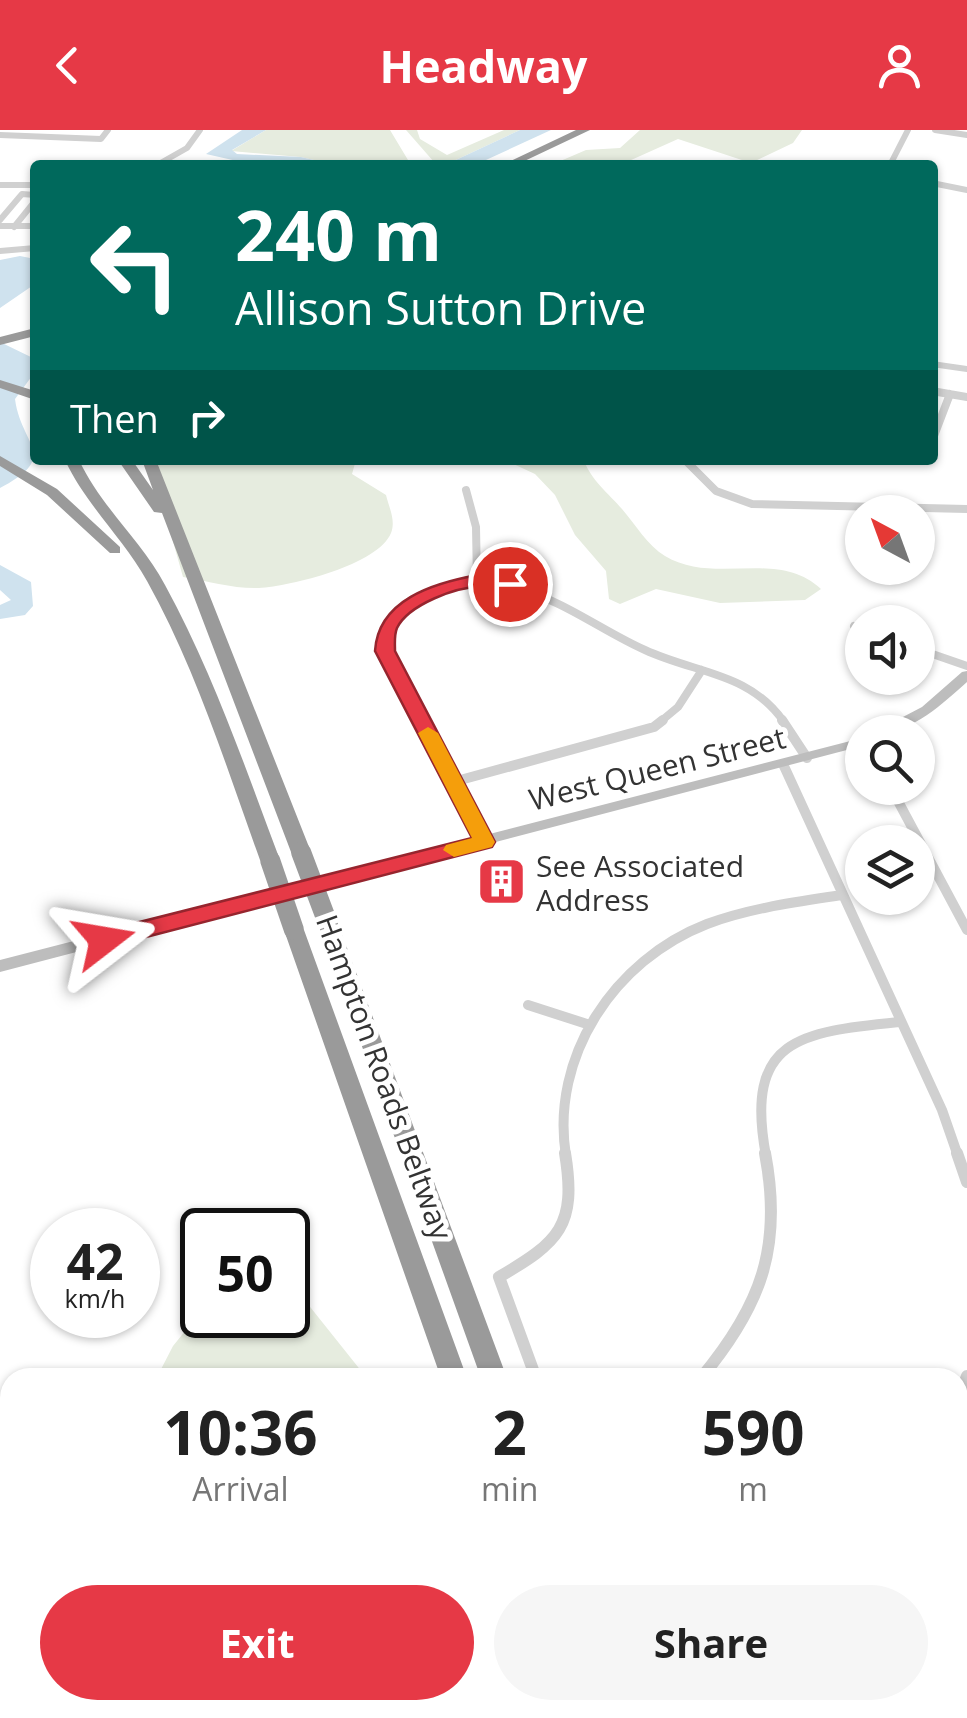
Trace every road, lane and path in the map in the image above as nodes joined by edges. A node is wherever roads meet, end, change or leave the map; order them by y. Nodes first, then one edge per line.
1 (108, 130) edge
2 (200, 130) edge
3 (586, 130) edge
4 (908, 130) edge
5 (935, 130) edge
6 (600, 132) edge
7 (967, 134) edge
8 (0, 135) edge
9 (166, 160) edge
10 (529, 160) edge
11 (530, 160) edge
12 (893, 160) edge
13 (0, 184) edge
14 (938, 184) edge
15 (30, 186) edge
16 (967, 190) edge
17 (30, 196) edge
18 (30, 205) edge
19 (0, 223) edge
20 (30, 226) edge
21 (14, 227) junction
22 (30, 248) edge
23 (0, 251) edge
24 (30, 322) edge
25 (30, 332) edge
26 (0, 335) edge
27 (938, 365) edge
28 (967, 370) edge
29 (0, 384) edge
30 (938, 392) edge
31 (30, 394) edge
32 (950, 394) junction
33 (967, 397) edge
34 (938, 425) edge
35 (0, 460) edge
36 (75, 465) edge
37 (129, 465) edge
38 (152, 465) edge
39 (690, 465) edge
40 (466, 490) dead end
41 (967, 509) edge
42 (184, 555) junction
43 (478, 581) junction
44 (161, 598) junction
45 (935, 655) edge
46 (967, 666) edge
47 (702, 670) junction
48 (967, 675) edge
49 (918, 715) edge
50 (845, 747) edge
51 (806, 758) junction
52 (784, 764) junction
53 (453, 782) junction
54 (901, 805) edge
55 (484, 842) junction
56 (842, 895) junction
57 (967, 930) edge
58 (0, 966) edge
59 (528, 1006) dead end
60 (899, 1022) junction
61 (590, 1025) junction
62 (967, 1182) edge
63 (450, 1368) edge
64 (490, 1368) edge
65 (532, 1368) edge
66 (709, 1368) edge

1 - 8 street
2 - 9 street
3 - 10 highway
4 - 12 street
5 - 7 street
6 - 11 highway
13 - 15 street
14 - 16 street
17 - 19 street
18 - 21 street
19 - 21 street
20 - 21 street
22 - 23 street
24 - 26 highway
25 - 26 highway
27 - 28 street
29 - 31 highway
30 - 32 street
32 - 33 street
32 - 34 street
35 - 44 highway
36 - 44 highway
37 - 42 highway
38 - 42 highway
39 - 41 street
40 - 43 street
42 - 64 highway, Hampton Roads Beltway, bridge
43 - 47 street
43 - 53 street
44 - 63 highway, Hampton Roads Beltway, bridge
45 - 46 street
47 - 51 street
47 - 53 street
48 - 49 main road
50 - 51 main road, West Queen Street
51 - 52 main road, West Queen Street
52 - 55 main road, West Queen Street
52 - 56 street
53 - 55 street
54 - 57 street
55 - 58 main road, West Queen Street
56 - 60 street
56 - 61 street
59 - 61 street
60 - 62 street
60 - 66 street
61 - 65 street

